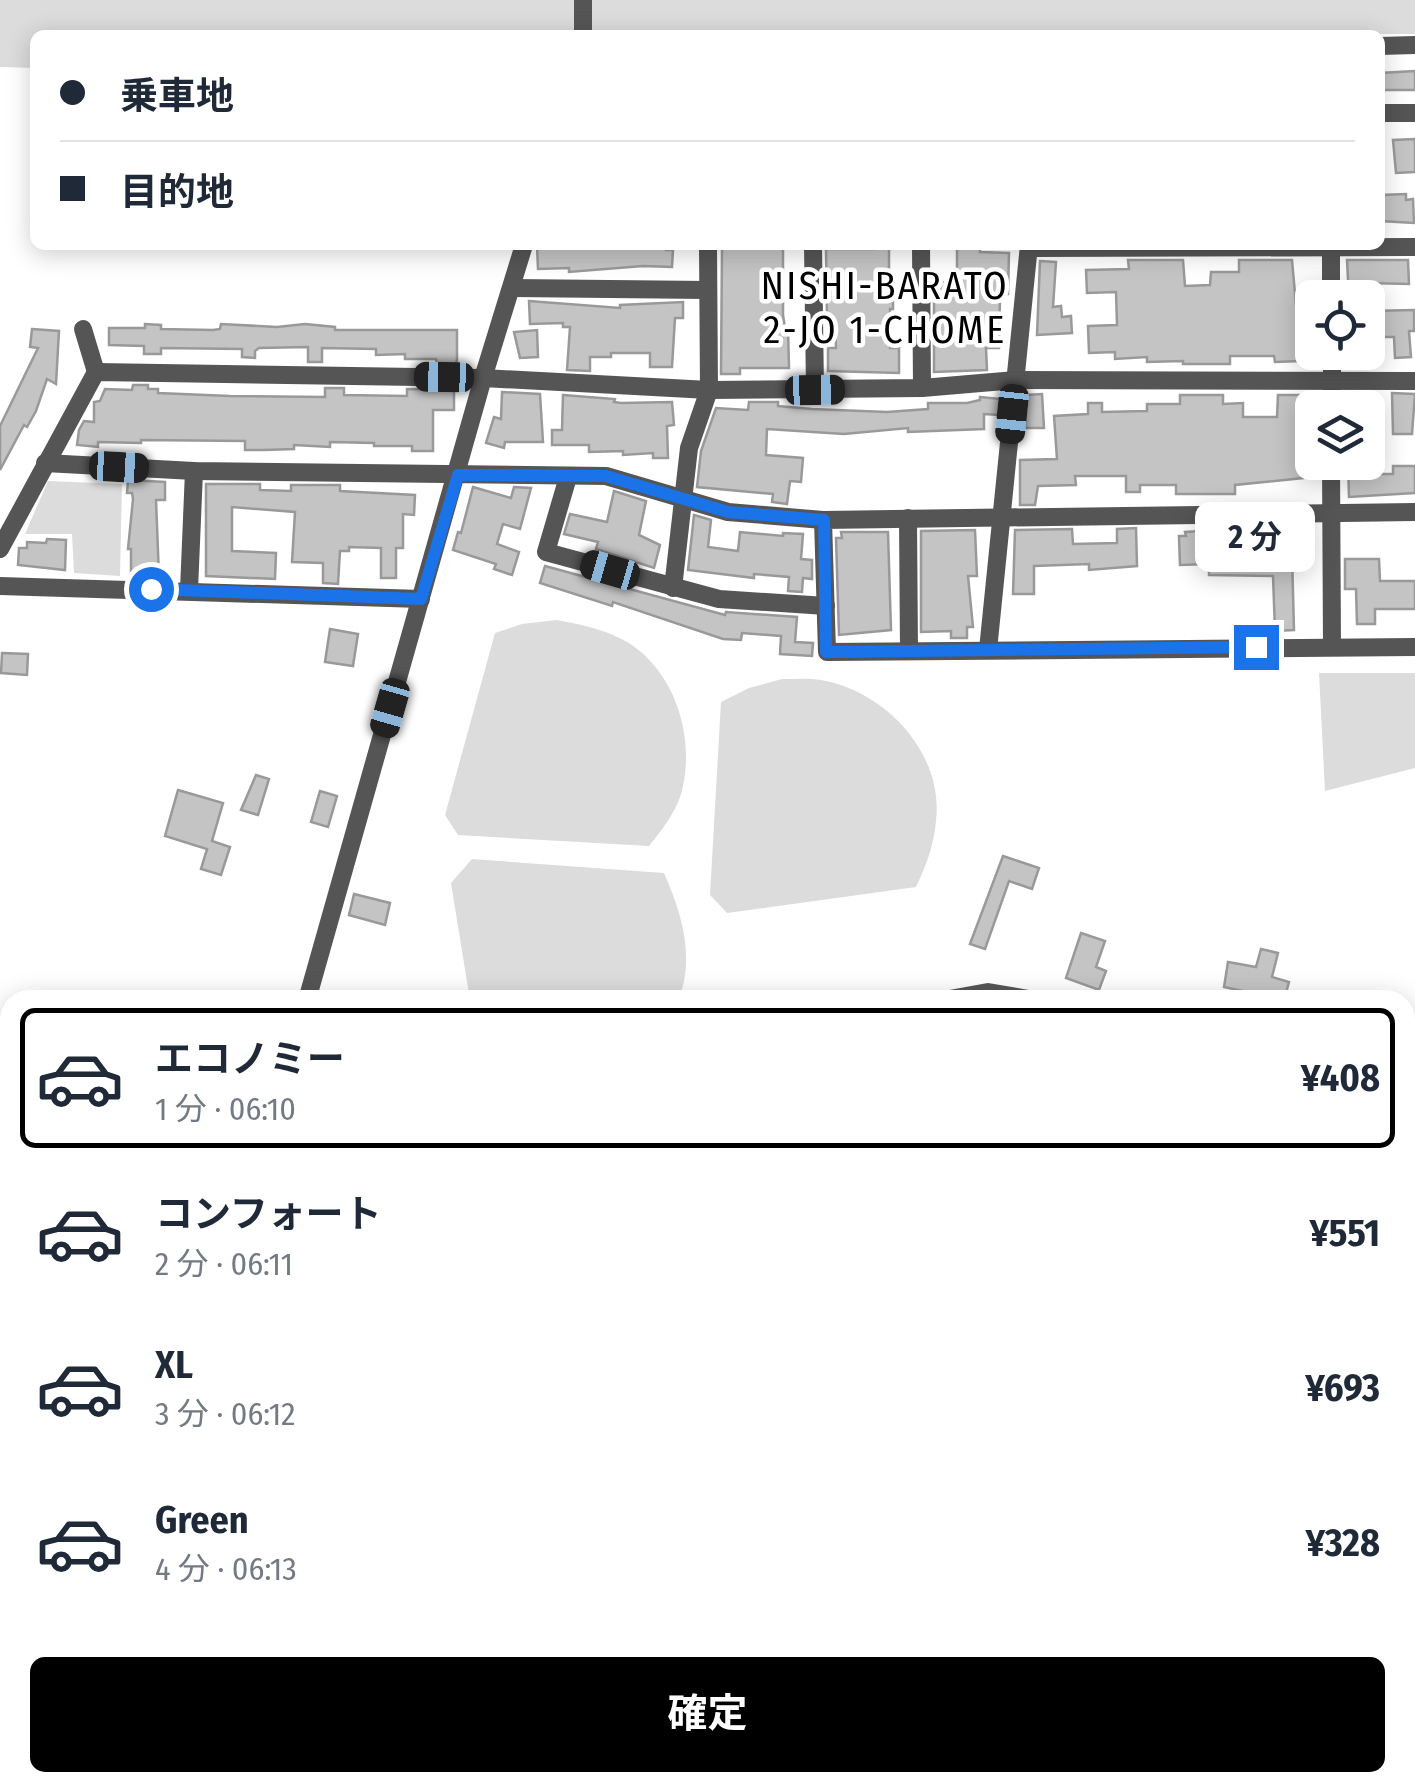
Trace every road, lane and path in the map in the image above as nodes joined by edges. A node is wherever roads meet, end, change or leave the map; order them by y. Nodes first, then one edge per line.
1 (583, 0) edge
2 (583, 30) edge
3 (1415, 45) edge
4 (1385, 46) edge
5 (1415, 112) edge
6 (1385, 113) edge
7 (1385, 247) edge
8 (1415, 247) edge
9 (523, 250) edge
10 (708, 250) edge
11 (813, 250) edge
12 (921, 250) edge
13 (1029, 250) edge
14 (1330, 250) edge
15 (1331, 280) edge
16 (512, 288) junction
17 (708, 290) junction
18 (83, 329) dead end
19 (1332, 370) edge
20 (96, 372) junction
21 (483, 378) junction
22 (1016, 380) junction
23 (1415, 380) edge
24 (1332, 382) junction
25 (922, 388) junction
26 (709, 390) junction
27 (815, 390) junction
28 (1332, 390) edge
29 (45, 463) junction
30 (194, 471) junction
31 (458, 475) junction
32 (568, 477) junction
33 (1331, 480) edge
34 (684, 498) junction
35 (1415, 512) edge
36 (1330, 513) junction
37 (1000, 517) junction
38 (908, 518) junction
39 (824, 520) junction
40 (0, 548) edge
41 (0, 586) edge
42 (673, 588) junction
43 (188, 590) junction
44 (421, 599) junction
45 (826, 606) junction
46 (1332, 646) junction
47 (1415, 647) edge
48 (988, 650) junction
49 (909, 651) junction
50 (310, 990) edge

1 - 2 street
3 - 4 street
5 - 6 street
7 - 8 street
9 - 16 street
10 - 17 street
11 - 27 street
12 - 25 street
13 - 22 street
14 - 15 street
16 - 17 street
16 - 21 street
17 - 26 street
18 - 20 street
19 - 24 street
20 - 21 street
20 - 29 street
21 - 26 street
21 - 31 street
22 - 24 street
22 - 25 street
22 - 37 street
23 - 24 street
24 - 28 street
25 - 27 street
26 - 27 street
26 - 34 street
29 - 30 street
29 - 40 street
30 - 31 street
30 - 43 street
31 - 32 street
31 - 44 street
32 - 34 street
32 - 42 street
33 - 36 street
34 - 39 street
34 - 42 street
35 - 36 street
36 - 37 street
36 - 46 street
37 - 38 street
37 - 48 street
38 - 39 street
38 - 49 street
39 - 45 street
41 - 43 street
42 - 45 street
43 - 44 street
44 - 50 street
45 - 49 street
46 - 47 street
46 - 48 street
48 - 49 street

